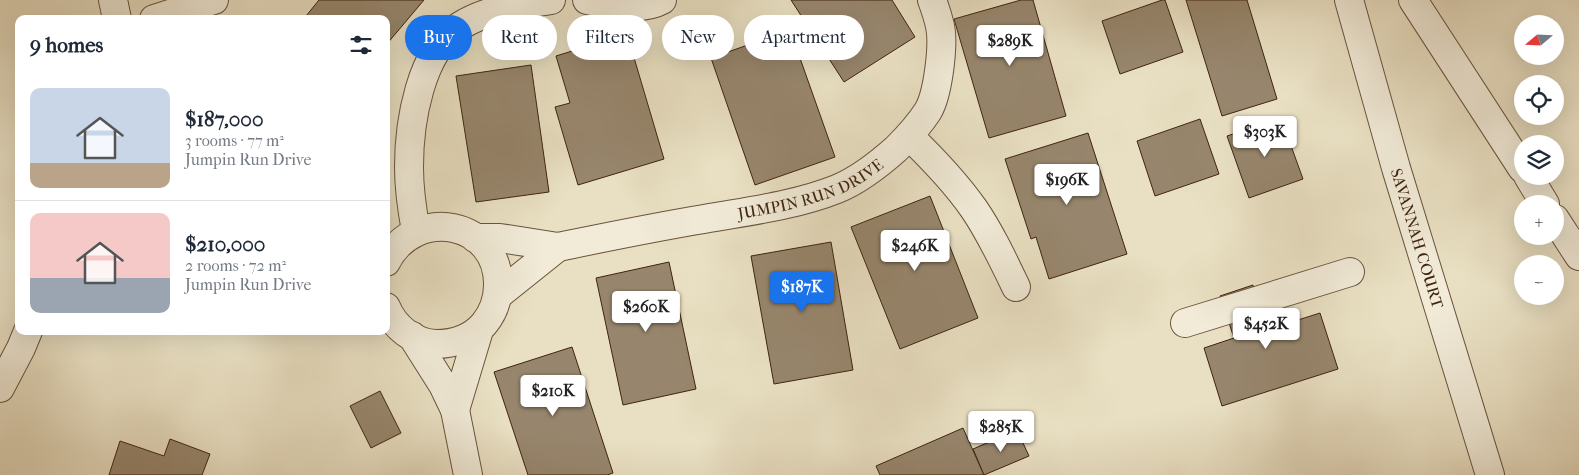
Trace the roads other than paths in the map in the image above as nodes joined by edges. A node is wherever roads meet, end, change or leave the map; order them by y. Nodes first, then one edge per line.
1 (113, 0) edge
2 (214, 0) edge
3 (551, 0) edge
4 (587, 0) edge
5 (662, 0) edge
6 (932, 0) edge
7 (1349, 0) edge
8 (1413, 0) edge
9 (116, 15) edge
10 (167, 15) edge
11 (909, 136) junction
12 (1514, 156) edge
13 (416, 231) junction
14 (1564, 233) edge
15 (475, 238) junction
16 (558, 247) junction
17 (390, 254) edge
18 (1579, 256) edge
19 (1350, 272) dead end
20 (1016, 288) dead end
21 (498, 294) junction
22 (390, 314) edge
23 (1185, 323) dead end
24 (479, 330) junction
25 (26, 335) edge
26 (412, 336) junction
27 (0, 388) edge
28 (456, 410) junction
29 (468, 475) edge
30 (1490, 475) edge

1 - 9 street
2 - 10 street
3 - 13 street
4 - 5 street
6 - 11 street, JUMPIN RUN DRIVE
7 - 30 street, SAVANNAH COURT
8 - 12 street
11 - 16 street, JUMPIN RUN DRIVE
11 - 20 street
13 - 15 street, JUMPIN RUN DRIVE
13 - 17 street, JUMPIN RUN DRIVE
14 - 18 street
15 - 16 street, JUMPIN RUN DRIVE
15 - 21 street, JUMPIN RUN DRIVE
16 - 21 street, JUMPIN RUN DRIVE
19 - 23 street
21 - 24 street, JUMPIN RUN DRIVE
22 - 26 street, JUMPIN RUN DRIVE
24 - 26 street, JUMPIN RUN DRIVE
24 - 28 street, JUMPIN RUN DRIVE
25 - 27 street
26 - 28 street, JUMPIN RUN DRIVE
28 - 29 street, JUMPIN RUN DRIVE

